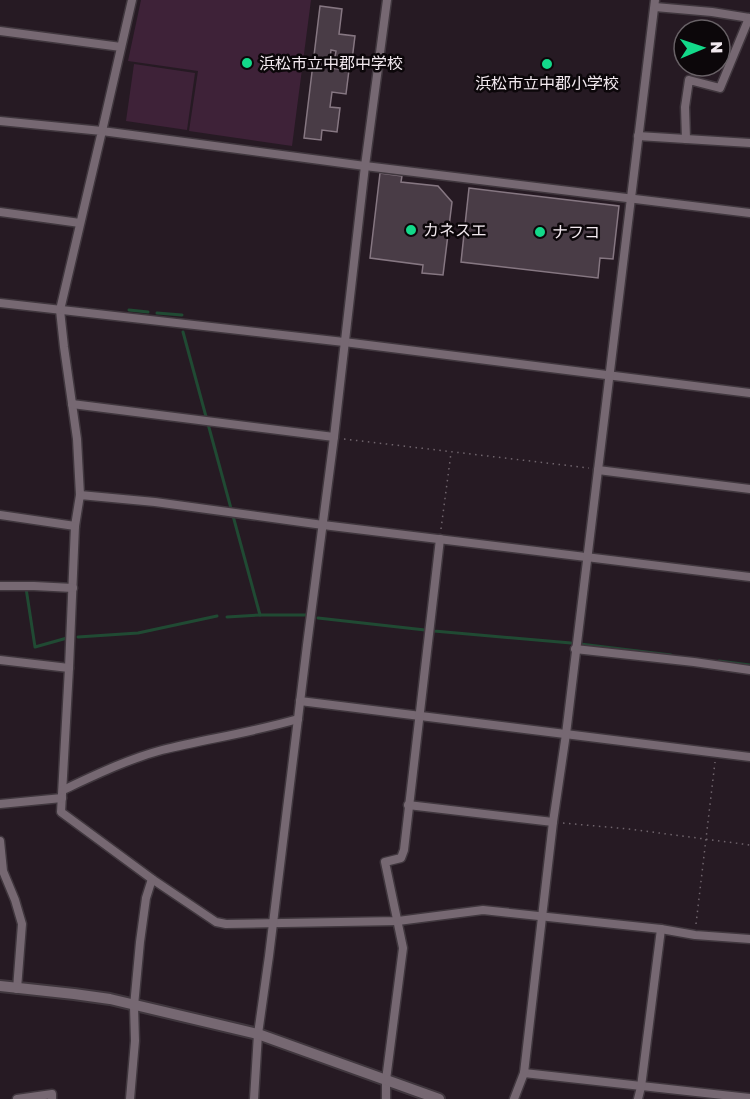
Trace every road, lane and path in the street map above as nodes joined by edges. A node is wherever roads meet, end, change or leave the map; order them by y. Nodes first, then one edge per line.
1 (132, 0) edge
2 (387, 0) edge
3 (655, 3) edge
4 (749, 18) edge
5 (0, 31) edge
6 (121, 46) junction
7 (0, 121) edge
8 (102, 131) junction
9 (638, 136) junction
10 (686, 139) junction
11 (750, 143) edge
12 (365, 166) junction
13 (630, 199) junction
14 (0, 212) edge
15 (750, 213) edge
16 (80, 223) junction
17 (0, 303) edge
18 (0, 309) edge
19 (60, 310) junction
20 (344, 342) junction
21 (610, 376) junction
22 (750, 389) edge
23 (72, 404) junction
24 (334, 437) junction
25 (452, 452) junction
26 (598, 470) junction
27 (750, 489) edge
28 (80, 495) junction
29 (0, 515) edge
30 (323, 525) junction
31 (75, 526) junction
32 (440, 539) junction
33 (587, 557) junction
34 (750, 577) edge
35 (0, 586) edge
36 (73, 588) junction
37 (576, 649) junction
38 (0, 660) edge
39 (69, 669) junction
40 (750, 670) edge
41 (300, 701) junction
42 (420, 715) junction
43 (298, 719) junction
44 (566, 734) junction
45 (716, 752) junction
46 (750, 757) edge
47 (62, 794) junction
48 (0, 804) edge
49 (408, 804) junction
50 (553, 822) junction
51 (705, 839) junction
52 (0, 841) edge
53 (750, 845) edge
54 (152, 879) junction
55 (543, 916) junction
56 (398, 921) junction
57 (274, 923) junction
58 (662, 929) junction
59 (695, 935) junction
60 (750, 939) edge
61 (0, 986) edge
62 (17, 989) junction
63 (134, 1006) junction
64 (258, 1034) junction
65 (524, 1073) junction
66 (386, 1080) junction
67 (641, 1086) junction
68 (750, 1098) edge
69 (17, 1099) edge
70 (52, 1099) edge
71 (130, 1099) edge
72 (254, 1099) edge
73 (386, 1099) edge
74 (439, 1099) edge
75 (514, 1099) edge
76 (638, 1099) edge

1 - 6 street
2 - 12 street
3 - 4 street
3 - 9 street
4 - 10 street
5 - 6 street
6 - 8 street
7 - 8 street
8 - 12 street
8 - 16 street
9 - 10 street
9 - 13 street
10 - 11 street
12 - 13 street
12 - 20 street
13 - 15 street
13 - 21 street
14 - 16 street
16 - 19 street
17 - 18 street
17 - 19 street
19 - 20 street
19 - 23 street
20 - 21 street
20 - 24 street
21 - 22 street
21 - 26 street
23 - 24 street
23 - 28 street
24 - 25 path
24 - 30 street
25 - 26 path
25 - 32 path
26 - 27 street
26 - 33 street
28 - 30 street
28 - 31 street
29 - 31 street
30 - 32 street
30 - 41 street
31 - 36 street
32 - 33 street
32 - 42 street
33 - 34 street
33 - 37 street
35 - 36 street
36 - 39 street
37 - 40 street
37 - 44 street
38 - 39 street
39 - 47 street
41 - 42 street
41 - 43 street
42 - 44 street
42 - 49 street
43 - 47 street
43 - 57 street
44 - 45 street
44 - 50 street
45 - 46 street
45 - 51 path
47 - 48 street
47 - 54 street
49 - 50 street
49 - 56 street
50 - 51 path
50 - 55 street
51 - 53 path
51 - 59 path
52 - 62 street
54 - 57 street
54 - 63 street
55 - 56 street
55 - 58 street
55 - 65 street
56 - 57 street
56 - 66 street
57 - 64 street
58 - 59 street
58 - 67 street
59 - 60 street
61 - 62 street
62 - 63 street
63 - 64 street
63 - 71 street
64 - 66 street
64 - 72 street
65 - 67 street
65 - 75 street
66 - 73 street
66 - 74 street
67 - 68 street
67 - 76 street
69 - 70 street

